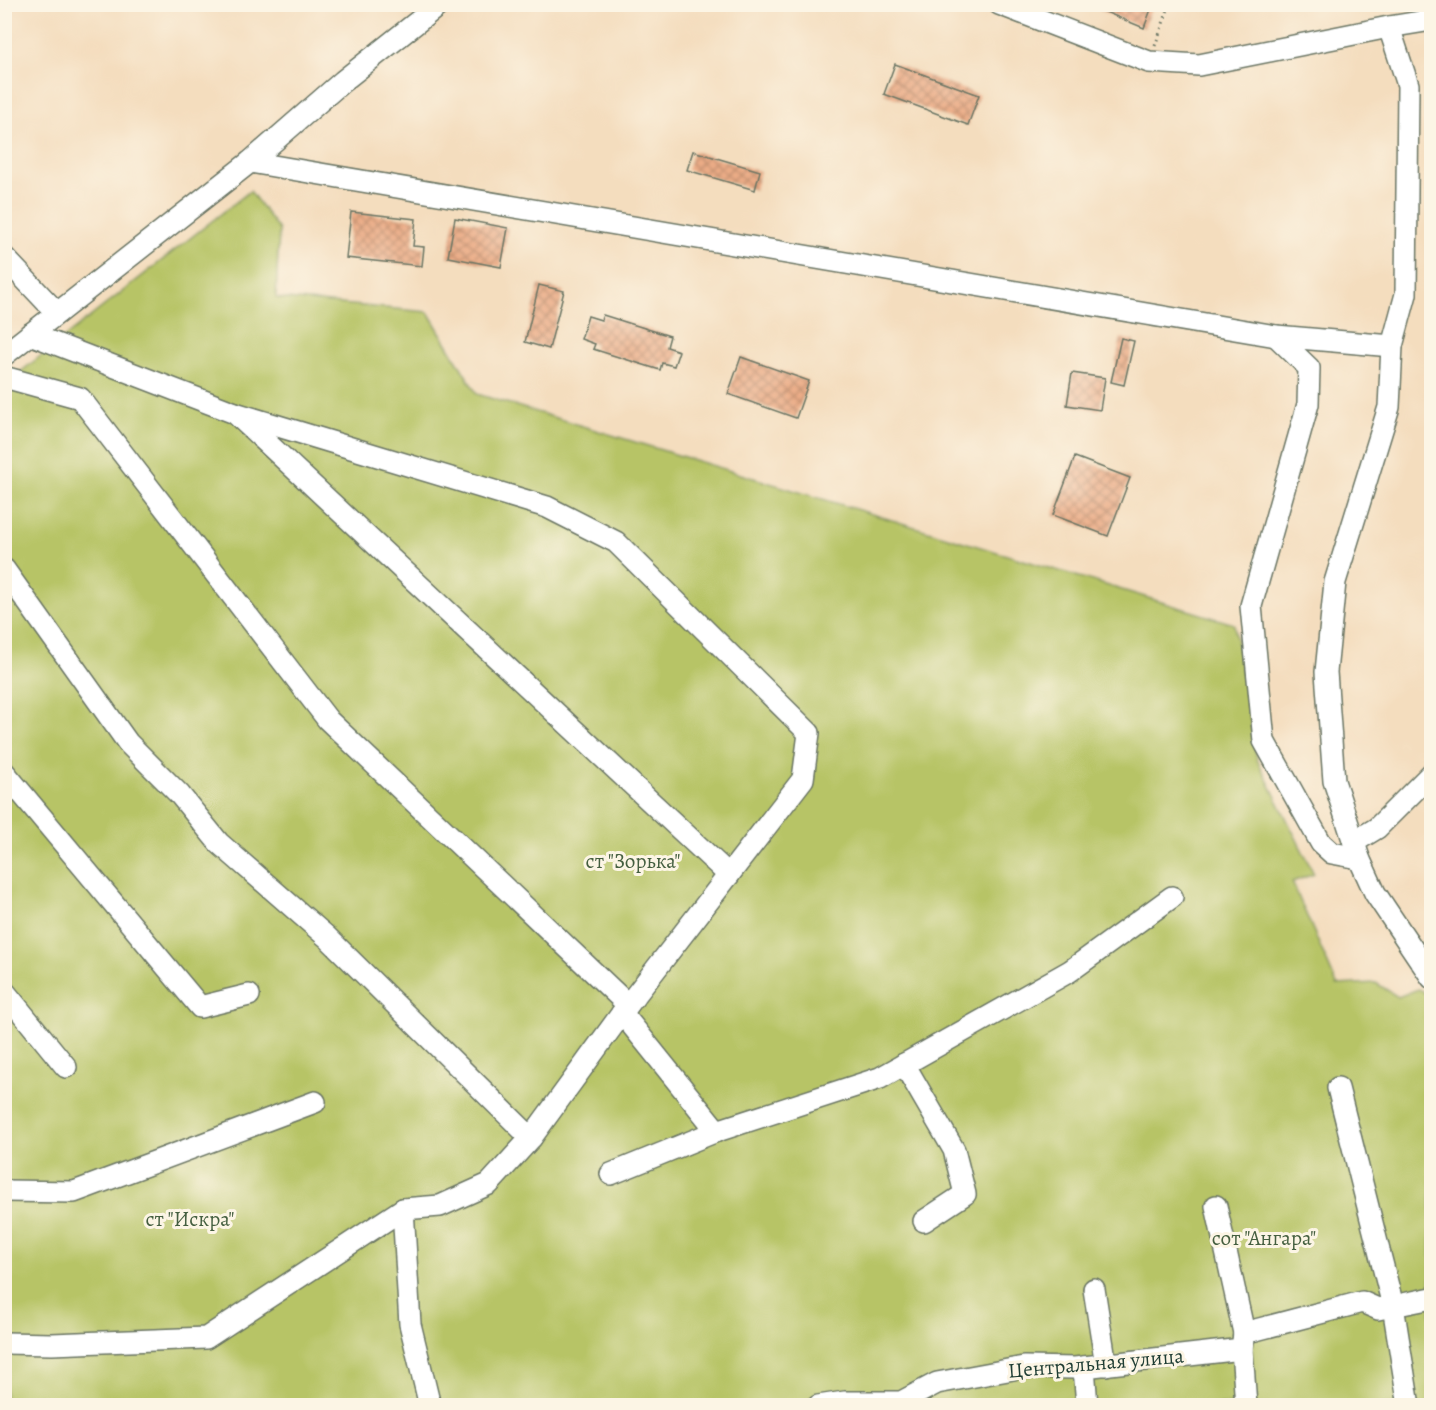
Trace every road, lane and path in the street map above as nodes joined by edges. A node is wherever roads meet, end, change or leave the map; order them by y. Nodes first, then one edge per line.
1 (440, 4) edge
2 (999, 4) edge
3 (1170, 4) edge
4 (1431, 20) edge
5 (1389, 27) junction
6 (1149, 62) junction
7 (250, 162) junction
8 (4, 257) edge
9 (57, 313) junction
10 (30, 334) junction
11 (1276, 336) junction
12 (1392, 346) junction
13 (4, 355) edge
14 (4, 377) edge
15 (235, 413) junction
16 (4, 569) edge
17 (4, 772) edge
18 (1431, 773) edge
19 (1357, 850) junction
20 (729, 875) junction
21 (1172, 897) dead end
22 (1431, 978) edge
23 (4, 991) edge
24 (249, 995) dead end
25 (625, 1009) junction
26 (904, 1064) junction
27 (66, 1067) dead end
28 (1338, 1088) dead end
29 (315, 1102) dead end
30 (717, 1131) junction
31 (531, 1138) junction
32 (611, 1174) dead end
33 (4, 1191) edge
34 (1216, 1206) dead end
35 (404, 1209) junction
36 (924, 1221) dead end
37 (1094, 1289) dead end
38 (1431, 1298) edge
39 (1393, 1306) junction
40 (1243, 1341) junction
41 (4, 1343) edge
42 (1106, 1365) junction
43 (1084, 1367) junction
44 (916, 1400) edge
45 (430, 1406) edge
46 (818, 1406) edge
47 (1087, 1406) edge
48 (1246, 1406) edge
49 (1409, 1406) edge

1 - 7 street
2 - 6 street
3 - 6 path
4 - 5 street
5 - 6 street
5 - 12 street
7 - 9 street
7 - 11 street
8 - 9 street
9 - 10 street
10 - 13 street
10 - 15 street
11 - 12 street
11 - 19 street
12 - 19 street
14 - 25 street
15 - 20 street
15 - 20 street
16 - 31 street
17 - 24 street
18 - 19 street
19 - 22 street
20 - 25 street
21 - 26 street
23 - 27 street
25 - 30 street
25 - 31 street
26 - 30 street
26 - 36 street
28 - 39 street
29 - 33 street
30 - 32 street
31 - 35 street
34 - 40 street
35 - 41 street
35 - 45 street
37 - 42 street
38 - 39 street, Центральная улица
39 - 40 street, Центральная улица
39 - 49 street
40 - 42 street, Центральная улица
40 - 48 street
42 - 43 street, Центральная улица
43 - 44 street, Центральная улица
43 - 47 street
44 - 46 street, Центральная улица

